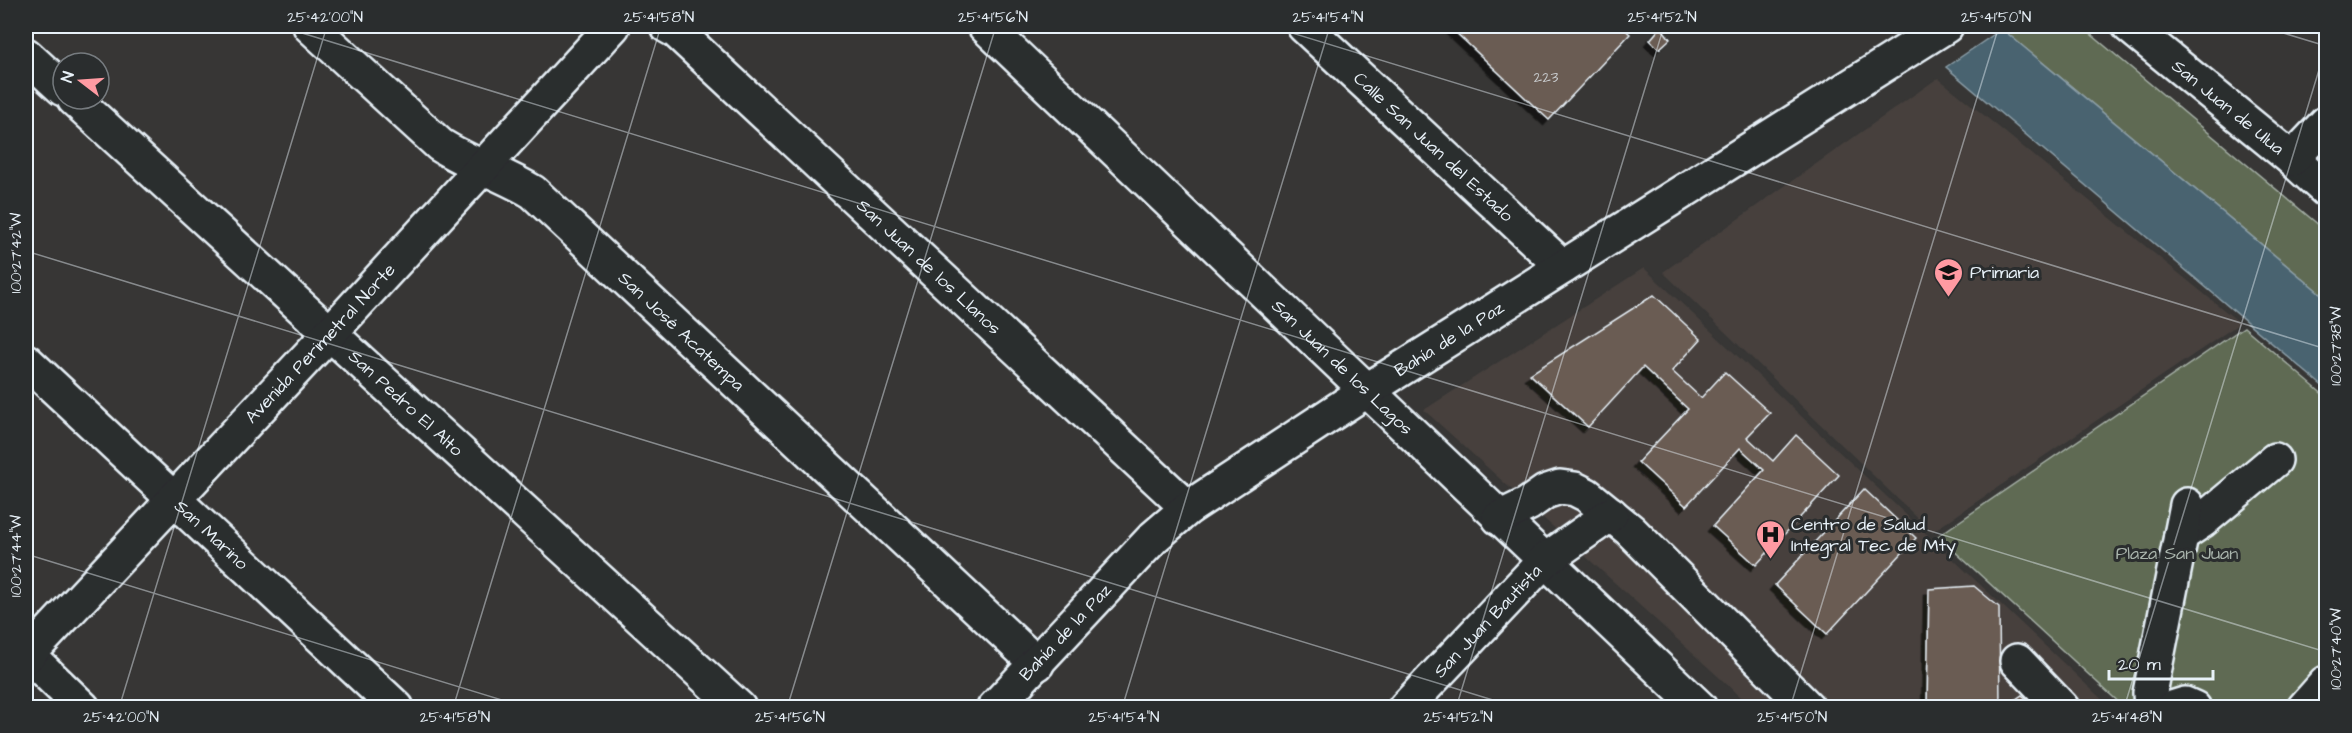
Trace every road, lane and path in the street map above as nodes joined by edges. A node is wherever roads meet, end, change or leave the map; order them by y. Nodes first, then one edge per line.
1 (310, 26) edge
2 (613, 26) edge
3 (667, 26) edge
4 (985, 26) edge
5 (1304, 26) edge
6 (1946, 26) edge
7 (2129, 26) edge
8 (26, 55) edge
9 (51, 78) edge
10 (87, 111) edge
11 (2326, 123) edge
12 (2292, 159) junction
13 (483, 168) junction
14 (2326, 190) edge
15 (1563, 267) junction
16 (330, 333) junction
17 (26, 361) edge
18 (1366, 391) junction
19 (2275, 460) dead end
20 (174, 500) junction
21 (1188, 508) junction
22 (1611, 514) junction
23 (1499, 518) junction
24 (1544, 561) junction
25 (26, 655) edge
26 (2017, 661) dead end
27 (1037, 664) junction
28 (2326, 683) edge
29 (83, 708) edge
30 (397, 708) edge
31 (739, 708) edge
32 (994, 708) edge
33 (1405, 708) edge
34 (1700, 708) edge
35 (1808, 708) edge
36 (2062, 708) edge
37 (2151, 708) edge
38 (2172, 708) edge
39 (2194, 708) edge
40 (2304, 708) edge

1 - 13 street, San José Acatempa
2 - 13 street, Avenida Perimetral Norte
3 - 21 street, San Juan de los Llanos
4 - 18 street, San Juan de los Lagos
5 - 15 street, Calle San Juan del Estado
6 - 15 street, Bahía de la Paz
7 - 12 street, San Juan de Ulua
8 - 9 street
10 - 16 street, San Pedro El Alto
11 - 12 street
12 - 14 street, San Juan de Ulua
13 - 16 street, Avenida Perimetral Norte
13 - 27 street, San José Acatempa
15 - 18 street, Bahía de la Paz
16 - 20 street, Avenida Perimetral Norte
16 - 31 street, San Pedro El Alto
17 - 20 street, San Marino
18 - 21 street, Bahía de la Paz
18 - 23 street, San Juan de los Lagos
19 - 37 street
20 - 25 street, Avenida Perimetral Norte
20 - 30 street, San Marino
21 - 27 street, Bahía de la Paz
22 - 23 street
22 - 24 street, San Juan Bautista
22 - 35 street
23 - 24 street, San Juan de los Lagos
24 - 33 street, San Juan Bautista
24 - 34 street, San Juan de los Lagos
25 - 29 street
26 - 36 street
27 - 32 street, Bahía de la Paz
28 - 40 street
38 - 39 street

